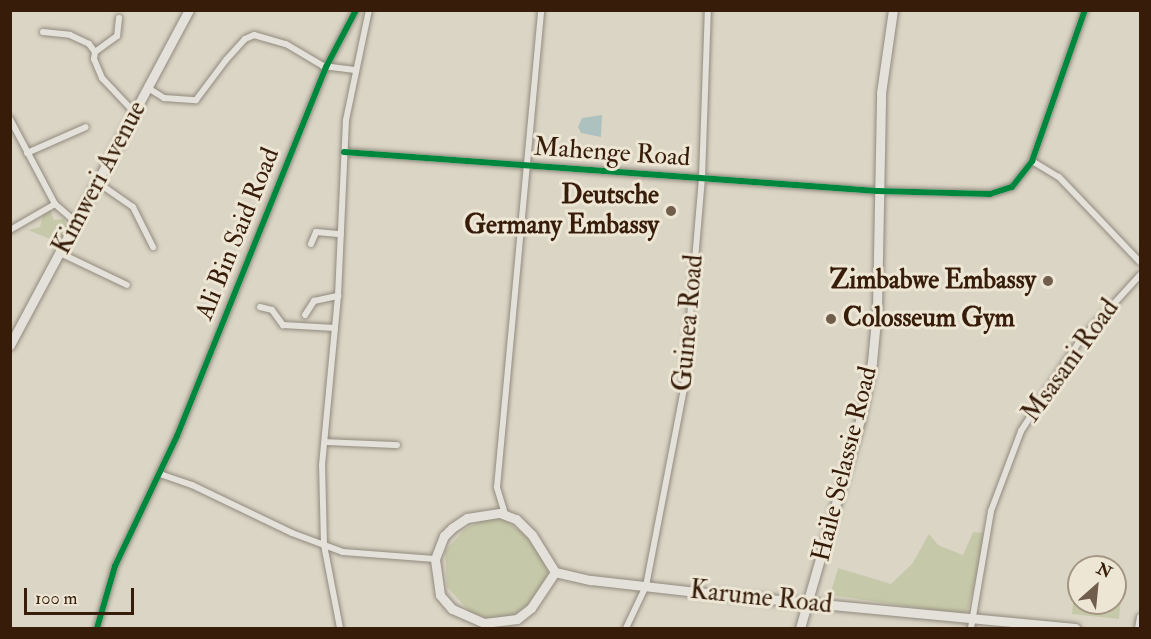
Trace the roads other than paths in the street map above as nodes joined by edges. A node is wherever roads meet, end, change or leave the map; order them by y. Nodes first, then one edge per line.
1 (189, 10) edge
2 (356, 10) edge
3 (369, 10) edge
4 (541, 10) edge
5 (708, 10) edge
6 (893, 10) edge
7 (1085, 10) edge
8 (119, 18) dead end
9 (43, 32) dead end
10 (95, 52) junction
11 (326, 67) junction
12 (356, 70) junction
13 (148, 87) junction
14 (135, 113) junction
15 (10, 119) edge
16 (86, 128) dead end
17 (344, 152) junction
18 (27, 153) junction
19 (1032, 161) junction
20 (524, 167) junction
21 (702, 178) junction
22 (97, 182) junction
23 (877, 191) junction
24 (55, 204) junction
25 (76, 222) junction
26 (10, 230) edge
27 (341, 234) junction
28 (311, 244) dead end
29 (153, 247) dead end
30 (60, 253) junction
31 (1140, 262) edge
32 (1140, 275) edge
33 (127, 285) dead end
34 (338, 296) junction
35 (260, 307) dead end
36 (305, 315) dead end
37 (334, 328) junction
38 (10, 345) edge
39 (325, 442) junction
40 (397, 445) dead end
41 (160, 474) junction
42 (505, 514) junction
43 (324, 545) junction
44 (435, 559) junction
45 (555, 572) junction
46 (646, 586) junction
47 (810, 603) junction
48 (1140, 617) edge
49 (972, 624) edge
50 (97, 628) edge
51 (340, 628) edge
52 (626, 628) edge
53 (800, 628) edge
54 (1075, 628) edge
55 (1138, 628) edge

1 - 13 street, Kimweri Avenue
2 - 11 street, Ali Bin Said Road
3 - 12 street
4 - 20 street
5 - 21 street, Guinea Road
6 - 23 street, Haile Selassie Road
7 - 19 street
8 - 10 street
9 - 10 street
10 - 14 street
11 - 12 street
11 - 13 street
11 - 41 street, Ali Bin Said Road
12 - 17 street
13 - 14 street, Kimweri Avenue
14 - 22 street, Kimweri Avenue
15 - 18 street
16 - 18 street
17 - 20 street, Mahenge Road
17 - 27 street
18 - 24 street
19 - 23 street, Mahenge Road
19 - 31 street
20 - 21 street, Mahenge Road
20 - 42 street
21 - 23 street, Mahenge Road
21 - 46 street, Guinea Road
22 - 25 street, Kimweri Avenue
22 - 29 street
23 - 47 street, Haile Selassie Road
24 - 25 street
24 - 26 street
25 - 30 street, Kimweri Avenue
27 - 28 street
27 - 34 street
30 - 33 street
30 - 38 street, Kimweri Avenue
32 - 49 street, Msasani Road
34 - 36 street
34 - 37 street
35 - 37 street
37 - 39 street
39 - 40 street
39 - 43 street
41 - 43 street
41 - 50 street, Ali Bin Said Road
42 - 44 street
42 - 45 street
43 - 44 street
43 - 51 street
44 - 45 street
45 - 46 street, Karume Road
46 - 47 street, Karume Road
46 - 52 street, Guinea Road
47 - 49 street, Karume Road
47 - 53 street, Haile Selassie Road
48 - 55 street
49 - 54 street, Karume Road

